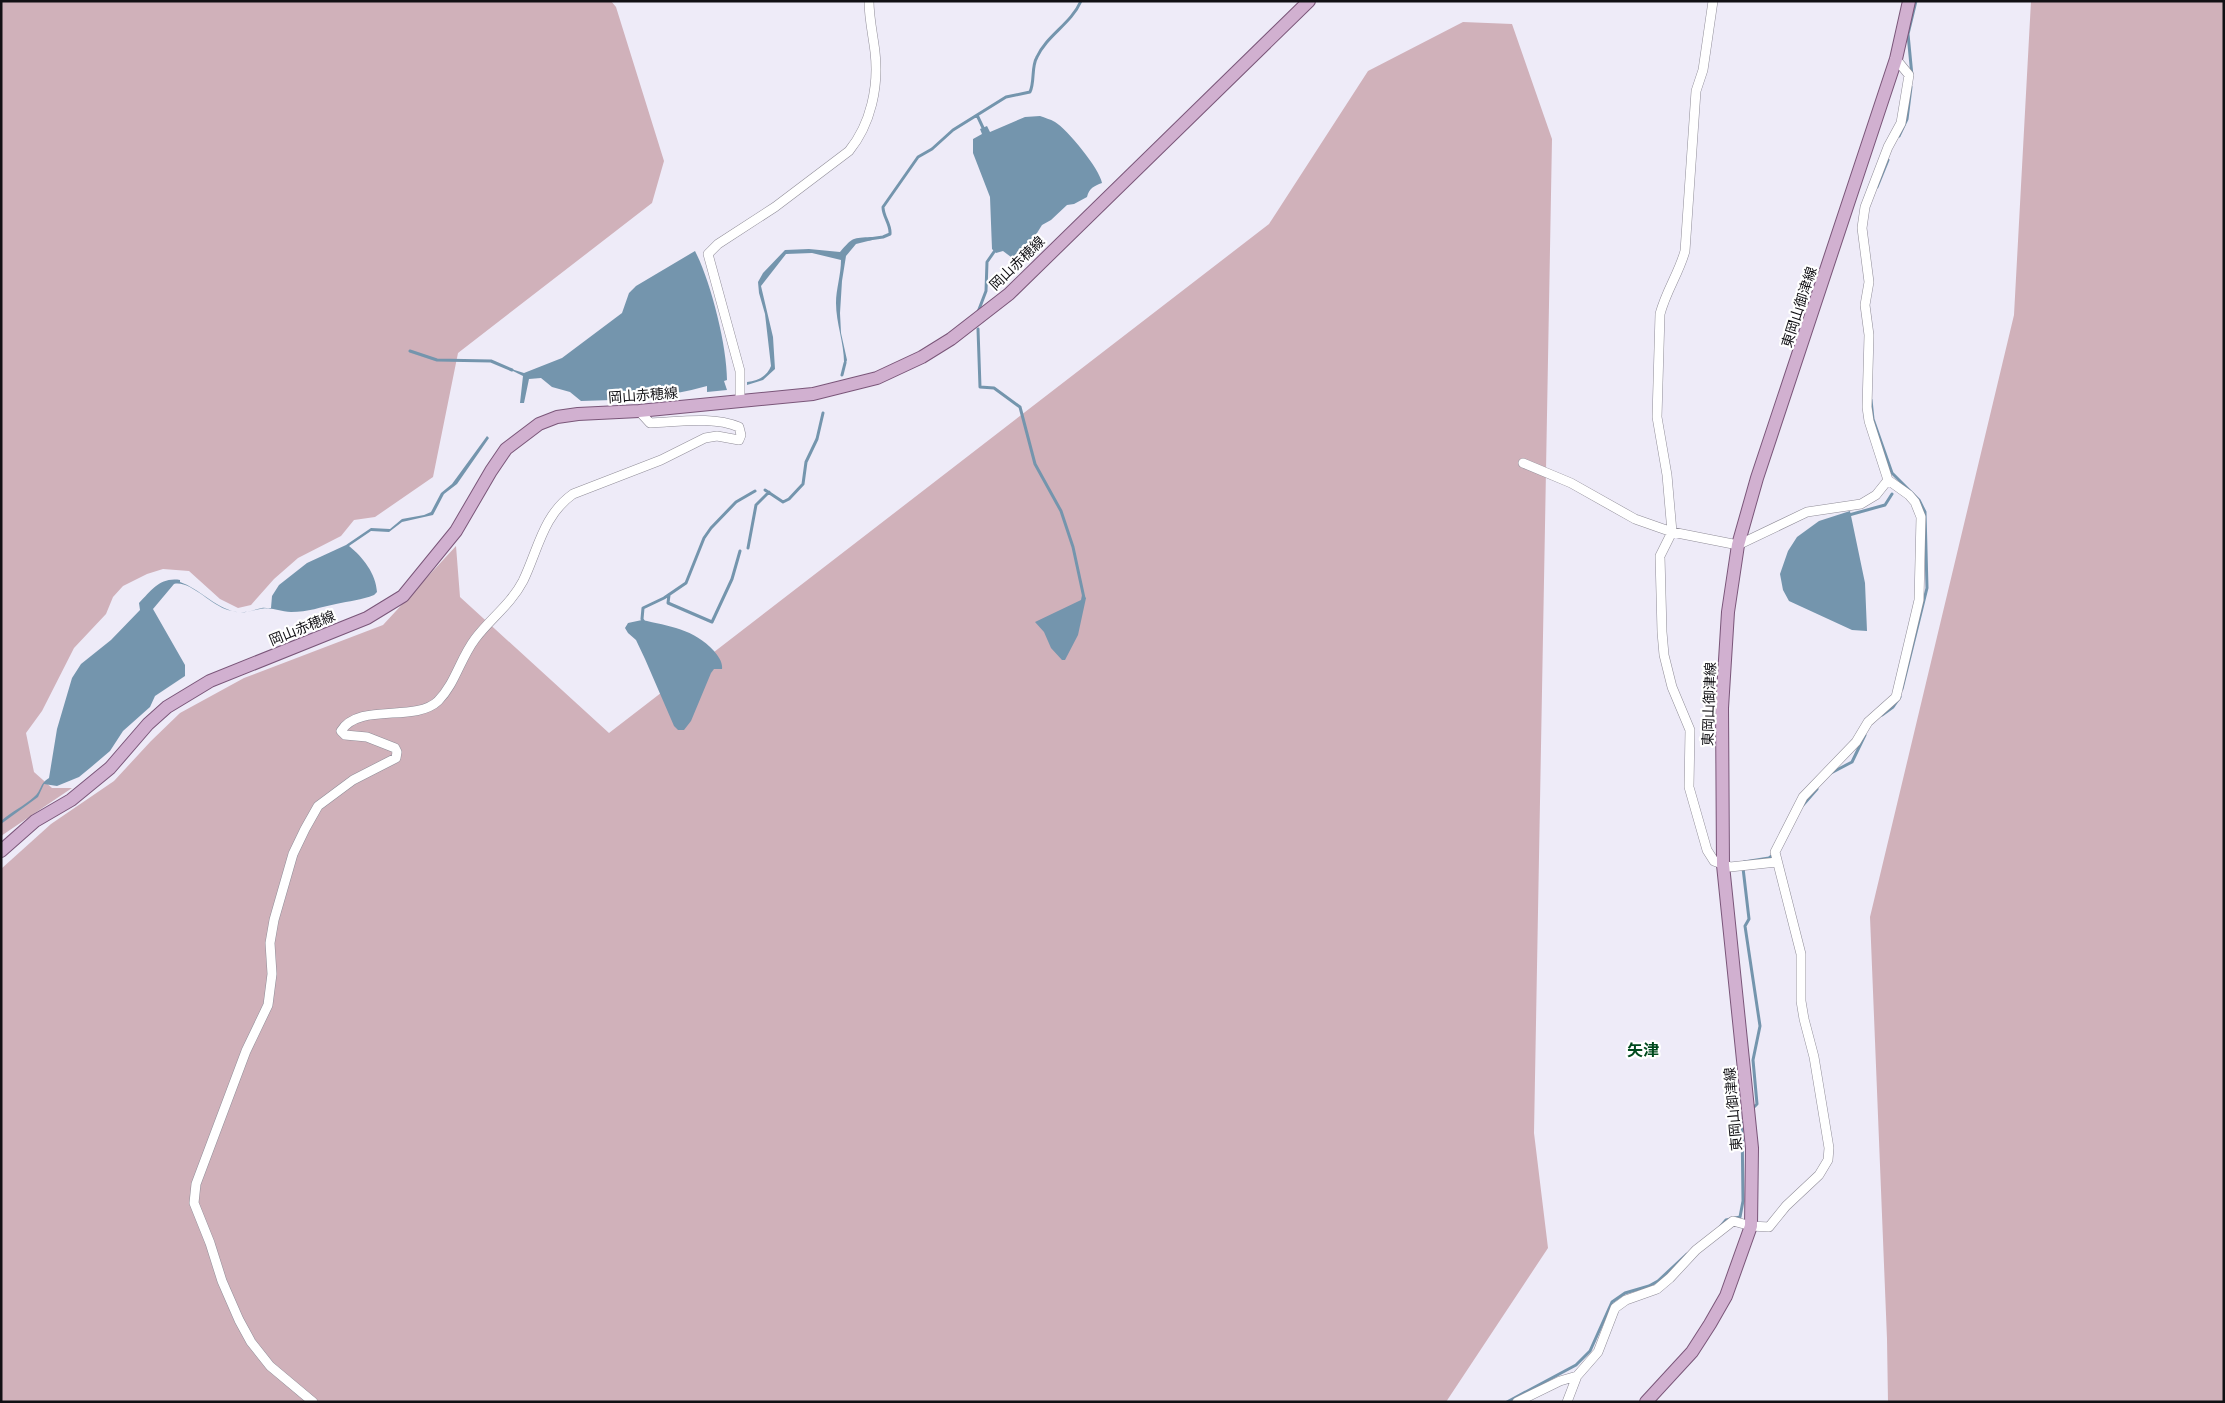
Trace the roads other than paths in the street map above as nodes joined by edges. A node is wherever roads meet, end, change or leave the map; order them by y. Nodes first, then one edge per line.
1 (869, 1) edge
2 (1309, 1) edge
3 (1713, 1) edge
4 (1909, 1) edge
5 (1896, 59) junction
6 (740, 401) junction
7 (639, 411) junction
8 (1524, 463) dead end
9 (1888, 480) junction
10 (1672, 532) junction
11 (1738, 545) junction
12 (1, 851) edge
13 (1776, 857) junction
14 (1723, 865) junction
15 (1751, 1226) junction
16 (1576, 1376) junction
17 (313, 1402) edge
18 (1518, 1402) edge
19 (1567, 1402) edge
20 (1646, 1402) edge

1 - 6 street
2 - 6 main road, 岡山赤穂線
3 - 10 street
4 - 5 main road, 東岡山御津線
5 - 9 street
5 - 11 main road, 東岡山御津線
6 - 7 main road, 岡山赤穂線
7 - 12 main road, 岡山赤穂線
7 - 17 street
8 - 10 street
9 - 11 street
9 - 13 street
10 - 11 street
10 - 14 street
11 - 14 main road, 東岡山御津線
13 - 14 street
13 - 15 street
14 - 15 main road, 東岡山御津線
15 - 16 street
15 - 20 main road, 東岡山御津線
16 - 18 street
16 - 19 street

